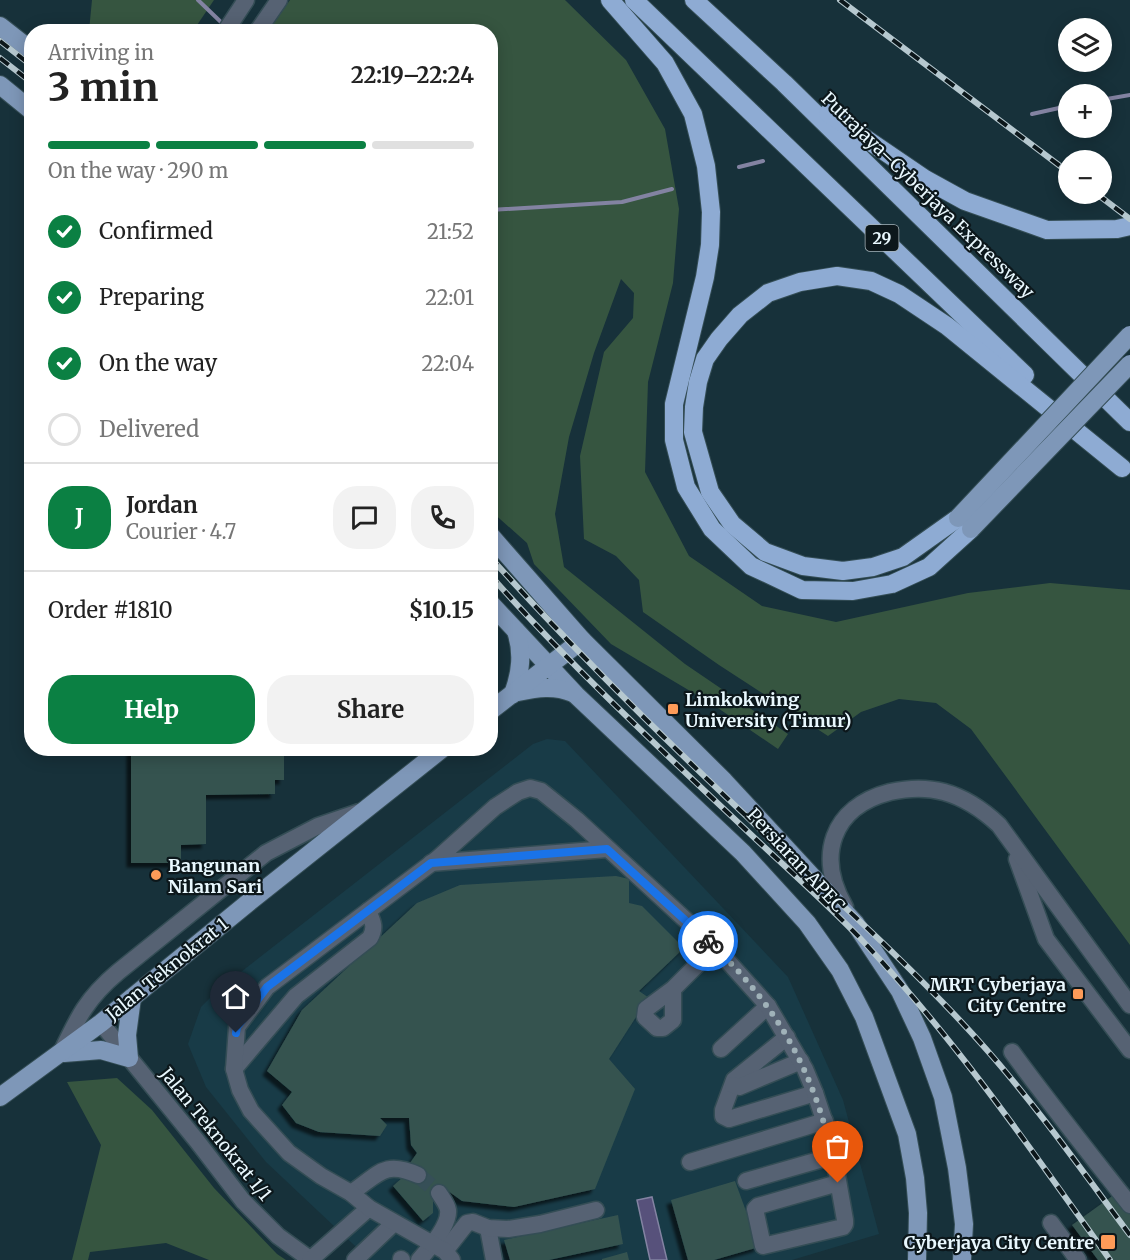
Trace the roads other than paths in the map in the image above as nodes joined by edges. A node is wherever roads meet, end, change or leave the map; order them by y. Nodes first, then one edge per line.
1 (246, 0) edge
2 (279, 0) edge
3 (610, 0) edge
4 (634, 0) edge
5 (694, 0) edge
6 (230, 24) edge
7 (262, 24) edge
8 (0, 27) edge
9 (24, 45) edge
10 (784, 83) junction
11 (0, 85) edge
12 (24, 104) edge
13 (1130, 226) edge
14 (1130, 335) edge
15 (1130, 364) edge
16 (1130, 422) edge
17 (1126, 472) edge
18 (964, 523) junction
19 (498, 544) edge
20 (498, 611) edge
21 (516, 630) junction
22 (582, 640) junction
23 (548, 665) junction
24 (513, 693) junction
25 (576, 695) junction
26 (498, 705) edge
27 (433, 756) edge
28 (368, 808) junction
29 (1011, 840) junction
30 (607, 849) junction
31 (431, 863) junction
32 (368, 911) junction
33 (855, 923) junction
34 (715, 947) junction
35 (673, 989) dead end
36 (132, 998) junction
37 (768, 1005) junction
38 (1130, 1005) edge
39 (101, 1023) junction
40 (787, 1036) junction
41 (721, 1049) dead end
42 (1130, 1050) edge
43 (1012, 1052) dead end
44 (61, 1053) junction
45 (129, 1058) junction
46 (801, 1061) junction
47 (234, 1069) junction
48 (733, 1085) junction
49 (815, 1093) junction
50 (0, 1097) edge
51 (825, 1121) junction
52 (833, 1156) junction
53 (690, 1161) dead end
54 (418, 1175) tunnel mouth
55 (746, 1181) dead end
56 (838, 1183) junction
57 (351, 1193) junction
58 (439, 1193) tunnel mouth
59 (1130, 1205) edge
60 (369, 1208) junction
61 (596, 1210) dead end
62 (394, 1223) junction
63 (1051, 1223) dead end
64 (488, 1228) junction
65 (444, 1252) edge
66 (311, 1260) edge
67 (355, 1260) edge
68 (419, 1260) edge
69 (494, 1260) edge
70 (917, 1260) edge
71 (962, 1260) edge
72 (1078, 1260) edge

1 - 6 street
2 - 7 street
3 - 18 highway
4 - 17 highway, 29
5 - 10 highway, Putrajaya–Cyberjaya Expressway / 29
8 - 9 main road
10 - 13 highway
10 - 16 highway, Putrajaya–Cyberjaya Expressway / 29
11 - 12 main road
14 - 18 main road, bridge
15 - 18 main road, bridge
17 - 18 highway
19 - 22 main road, Persiaran APEC
20 - 21 main road, Persiaran APEC
21 - 23 main road, Persiaran APEC
21 - 24 main road
22 - 23 main road
22 - 33 main road, Persiaran APEC
23 - 24 main road
23 - 25 main road, Persiaran APEC
24 - 25 main road
24 - 26 main road
25 - 70 main road, Persiaran APEC
27 - 28 main road, Jalan Teknokrat 1
28 - 36 main road, Jalan Teknokrat 1
28 - 44 street
29 - 33 street
29 - 38 street
29 - 42 street
30 - 31 street
30 - 31 street
30 - 34 street
31 - 32 street
32 - 47 street
32 - 47 street
33 - 71 main road, Persiaran APEC
34 - 35 street
34 - 37 street
36 - 39 main road, Jalan Teknokrat 1
36 - 45 main road
37 - 40 street
37 - 41 street
39 - 44 main road, Jalan Teknokrat 1
39 - 45 street, Jalan Teknokrat 1/1
40 - 46 street
40 - 48 street
43 - 59 street
44 - 45 main road
44 - 50 main road, Jalan Teknokrat 1
45 - 66 street, Jalan Teknokrat 1/1
46 - 48 street
46 - 49 street
47 - 57 street
48 - 49 street
49 - 51 street
51 - 52 street
51 - 53 street
52 - 55 street
52 - 56 street
54 - 57 street
56 - 56 street
57 - 60 street
58 - 65 street
60 - 62 street
60 - 66 street
61 - 64 street
62 - 65 street
62 - 67 street
63 - 72 street
64 - 65 street
64 - 69 street
65 - 68 street

